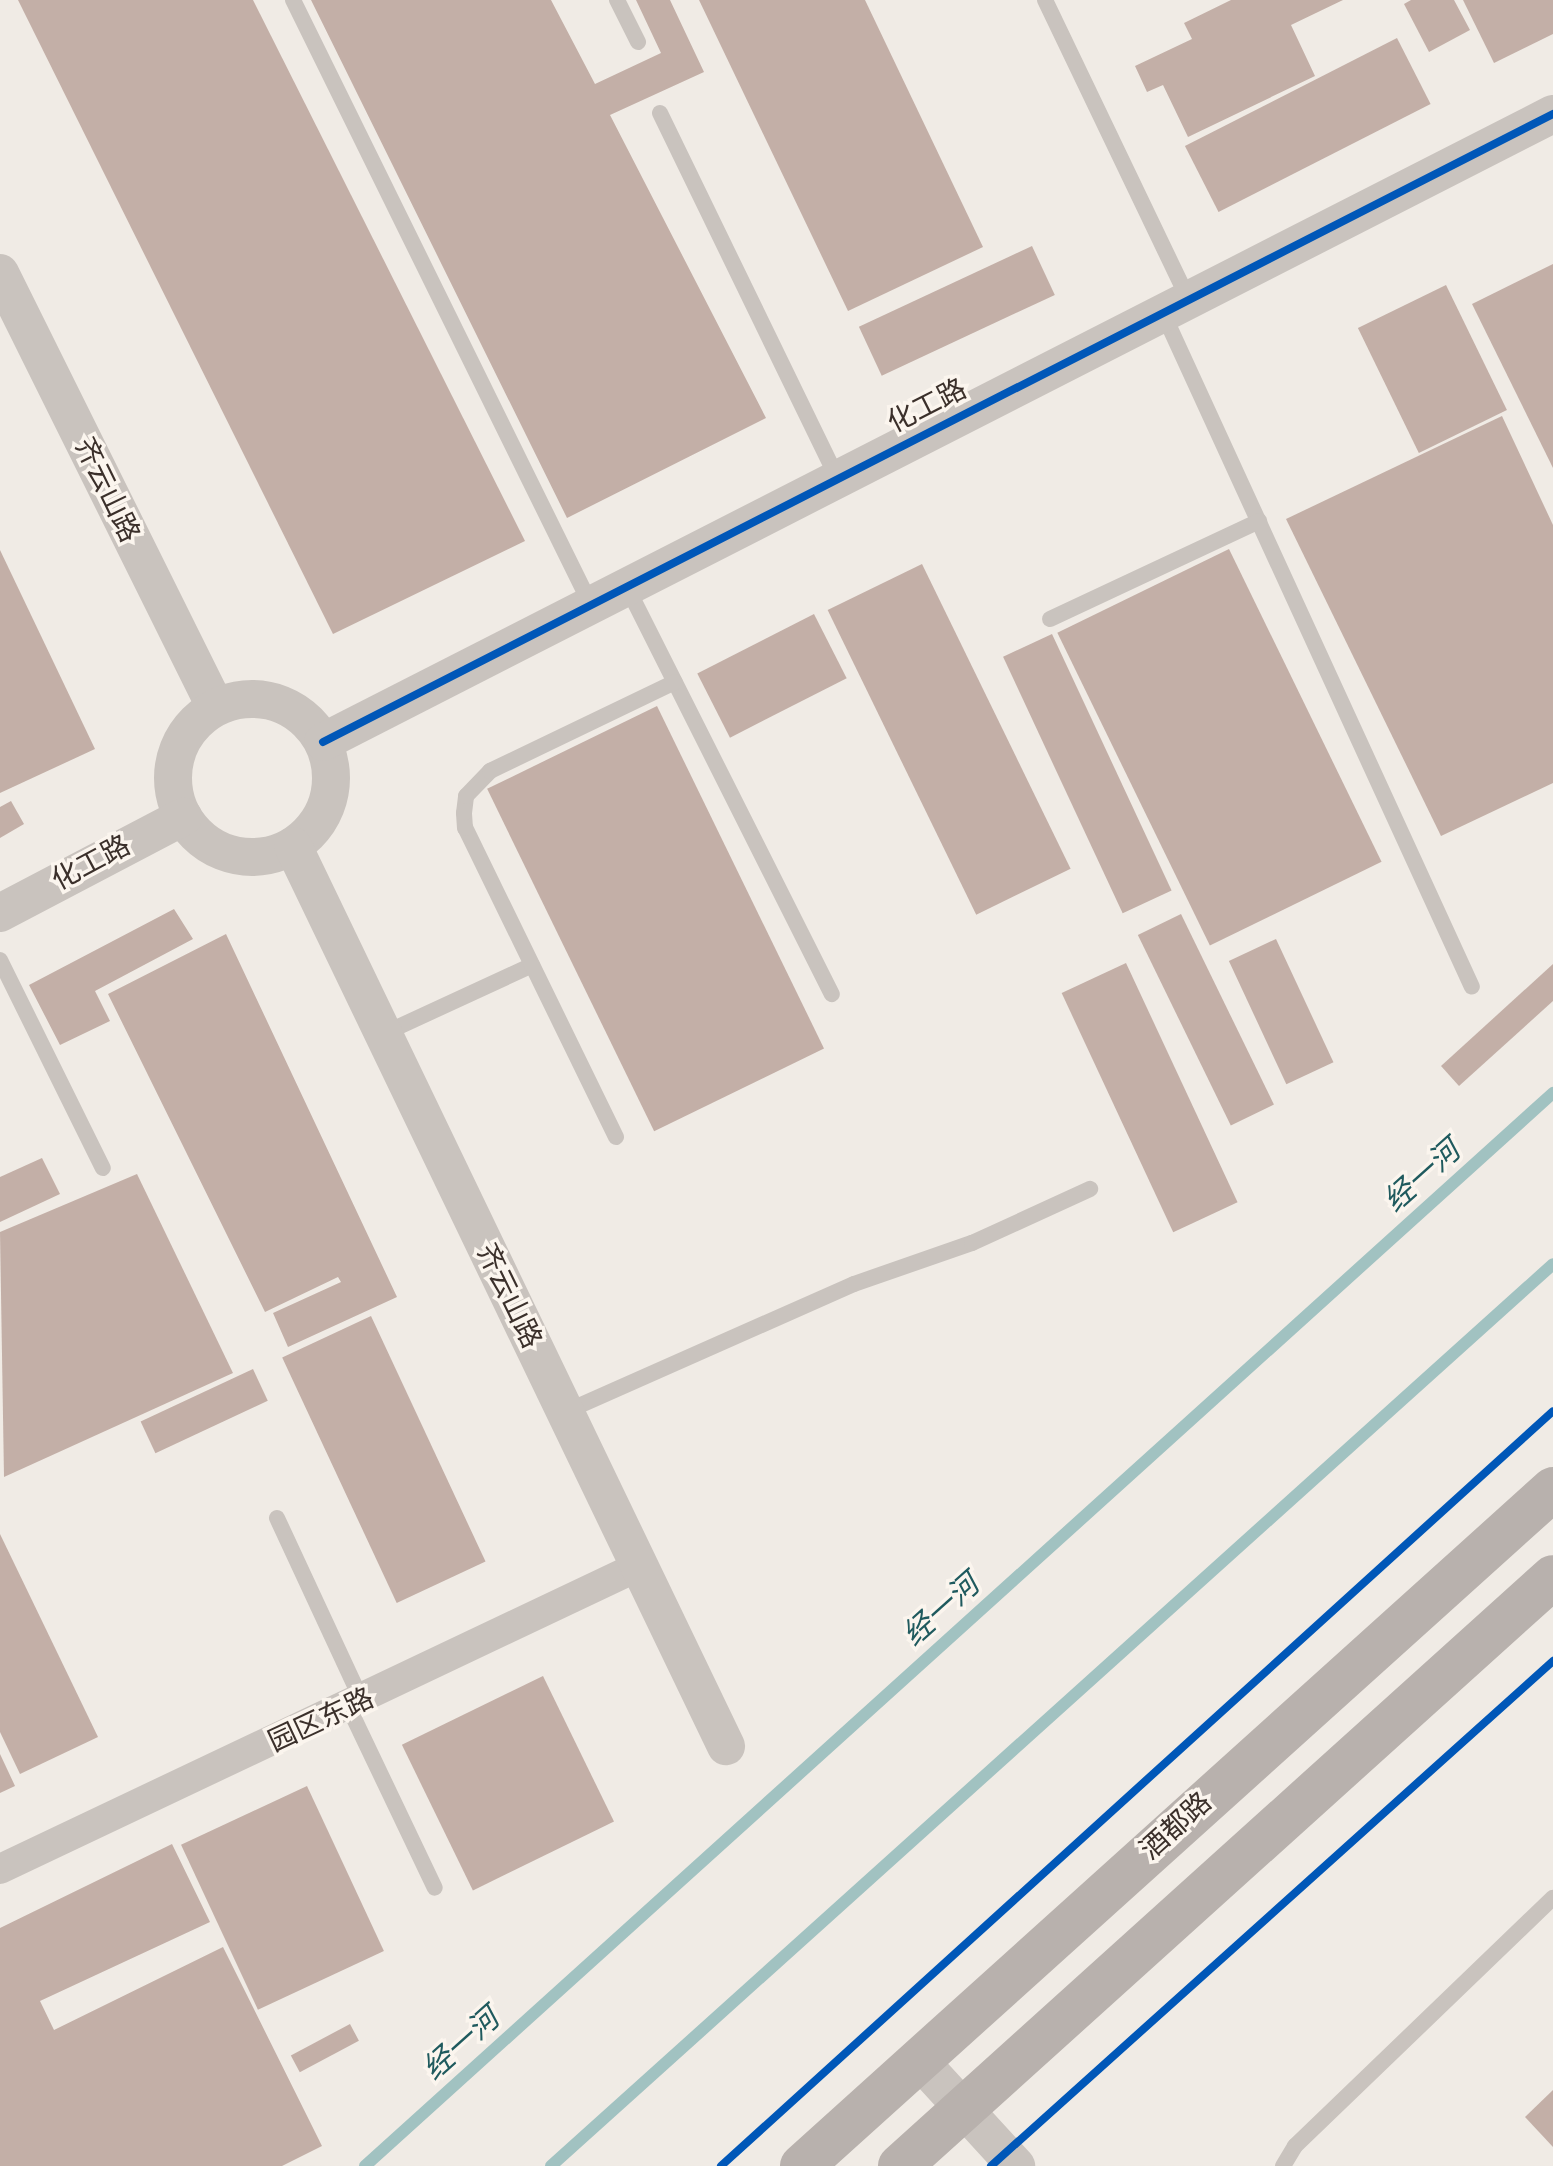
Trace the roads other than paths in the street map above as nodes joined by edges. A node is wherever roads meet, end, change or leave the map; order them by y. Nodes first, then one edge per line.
1 (293, 0) edge
2 (617, 0) edge
3 (1045, 0) edge
4 (638, 42) dead end
5 (660, 113) dead end
6 (1553, 114) edge
7 (0, 273) edge
8 (1176, 305) junction
9 (836, 476) junction
10 (1259, 521) junction
11 (625, 584) junction
12 (590, 603) junction
13 (1050, 619) dead end
14 (675, 682) junction
15 (215, 707) junction
16 (323, 742) junction
17 (183, 817) junction
18 (293, 846) junction
19 (0, 913) edge
20 (0, 960) edge
21 (532, 965) junction
22 (1472, 987) dead end
23 (832, 994) dead end
24 (383, 1034) junction
25 (616, 1137) dead end
26 (103, 1168) dead end
27 (1090, 1189) dead end
28 (565, 1412) junction
29 (1553, 1489) edge
30 (277, 1518) dead end
31 (639, 1566) junction
32 (1553, 1577) edge
33 (356, 1704) junction
34 (726, 1746) dead end
35 (0, 1869) edge
36 (435, 1888) dead end
37 (1553, 1898) edge
38 (919, 2060) junction
39 (963, 2109) junction
40 (802, 2166) edge
41 (900, 2166) edge
42 (1016, 2166) edge
43 (1283, 2166) edge

1 - 12 lane
2 - 4 lane
3 - 8 lane
5 - 9 lane
6 - 8 street, 化工路
7 - 15 street, 齐云山路
8 - 9 street, 化工路
8 - 10 lane
9 - 11 street, 化工路
10 - 13 lane
10 - 22 lane
11 - 12 street, 化工路
11 - 14 lane
12 - 16 street, 化工路
14 - 21 lane
14 - 23 lane
15 - 16 street
15 - 17 street
16 - 18 street
17 - 18 street
17 - 19 street, 化工路
18 - 24 street, 齐云山路
20 - 26 lane
21 - 24 lane
21 - 25 lane
24 - 28 street, 齐云山路
27 - 28 lane
28 - 31 street, 齐云山路
29 - 38 main road, 酒都路
30 - 33 lane
31 - 33 street, 园区东路
31 - 34 street, 齐云山路
32 - 39 main road
33 - 35 street, 园区东路
33 - 36 lane
37 - 43 lane
38 - 39 street
38 - 40 main road, 酒都路
39 - 41 main road
39 - 42 street

